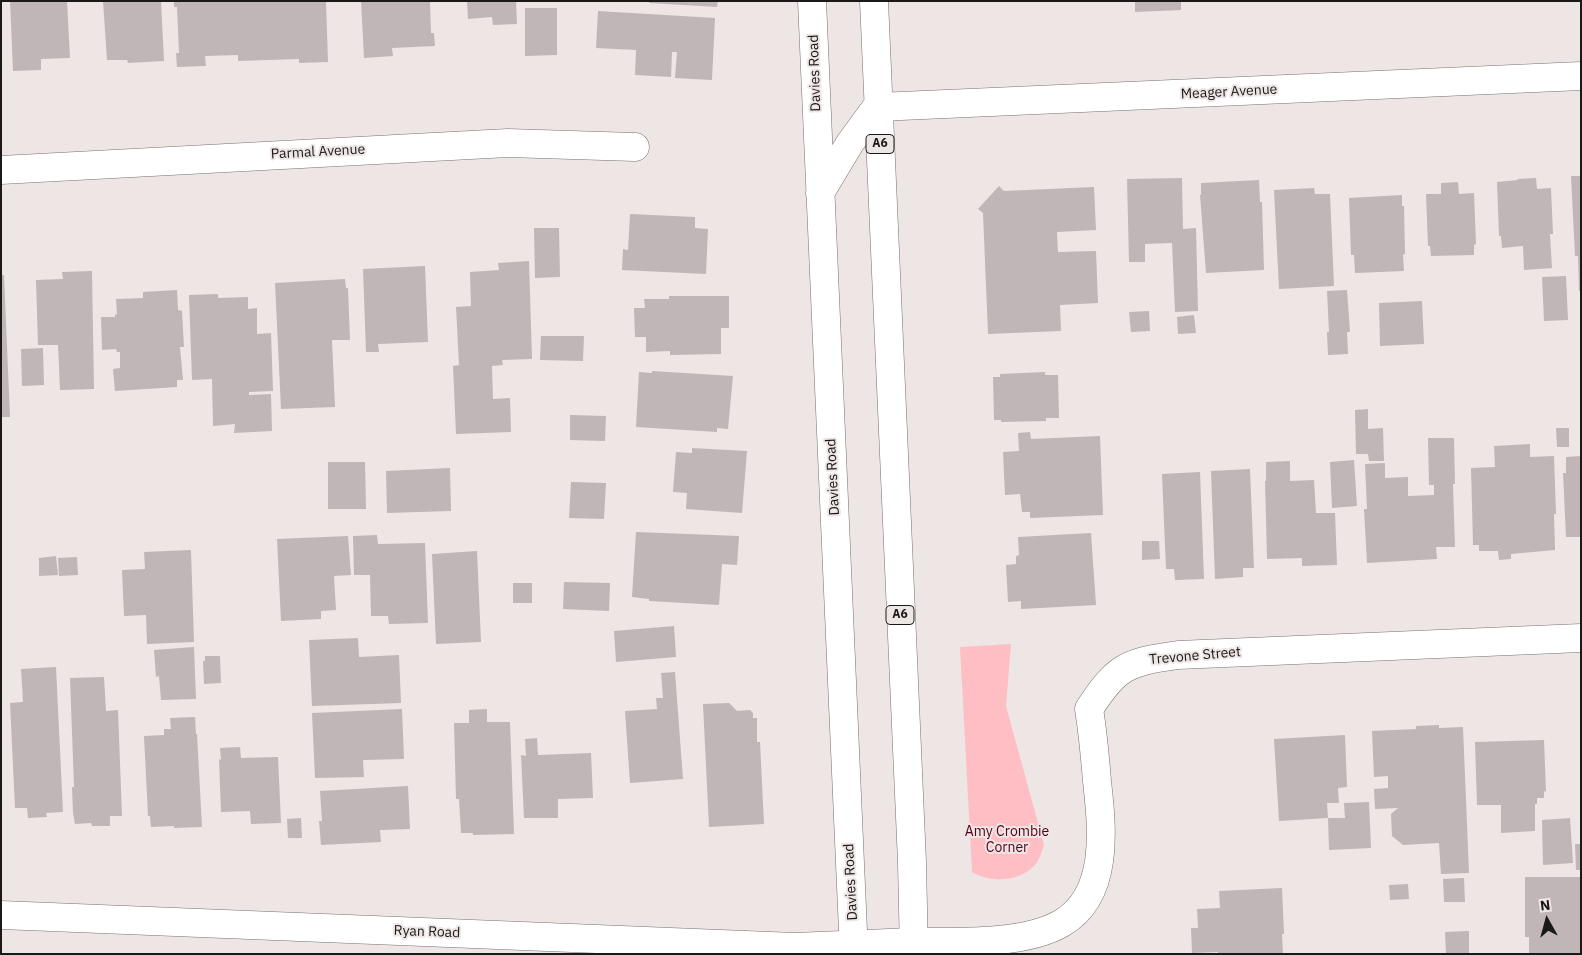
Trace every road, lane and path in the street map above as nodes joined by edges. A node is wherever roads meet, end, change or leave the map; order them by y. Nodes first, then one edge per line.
1 (812, 1) edge
2 (874, 1) edge
3 (1581, 76) edge
4 (878, 107) junction
5 (635, 147) dead end
6 (1, 170) edge
7 (820, 193) junction
8 (1581, 638) edge
9 (1, 915) edge
10 (526, 945) edge
11 (914, 948) edge
12 (854, 949) edge

1 - 7 main road, Davies Road
2 - 4 main road, A6
3 - 4 main road, Meager Avenue
4 - 7 main road
4 - 11 main road, A6
5 - 6 main road, Parmal Avenue
7 - 12 main road, Davies Road
8 - 11 main road, Trevone Street
9 - 10 main road, Ryan Road
10 - 12 main road, Ryan Road
11 - 12 main road, Trevone Street

